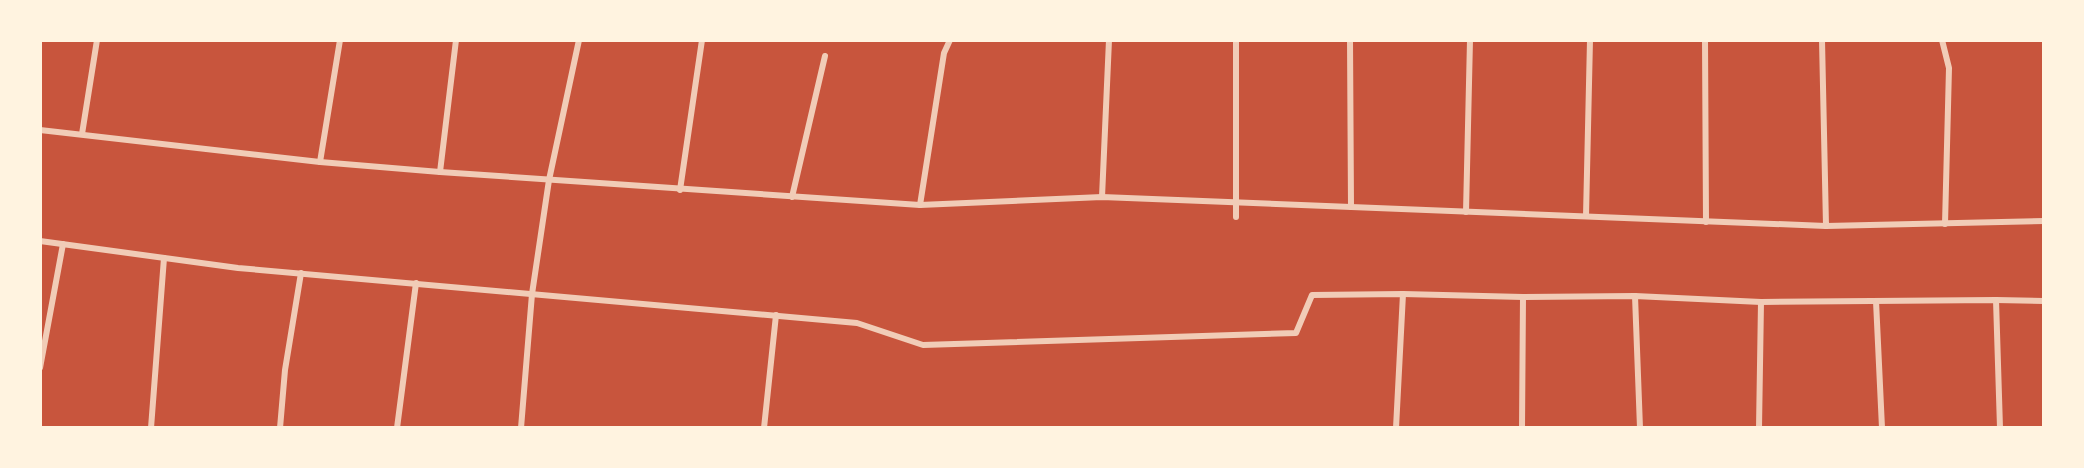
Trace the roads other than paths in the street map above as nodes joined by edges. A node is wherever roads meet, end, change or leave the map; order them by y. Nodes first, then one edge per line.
1 (97, 40) edge
2 (340, 40) edge
3 (456, 40) edge
4 (579, 40) edge
5 (702, 40) edge
6 (950, 40) edge
7 (1108, 40) edge
8 (1236, 40) edge
9 (1350, 40) edge
10 (1470, 40) edge
11 (1590, 40) edge
12 (1706, 40) edge
13 (1822, 40) edge
14 (1942, 40) edge
15 (825, 56) dead end
16 (40, 130) edge
17 (82, 135) junction
18 (320, 162) junction
19 (440, 172) junction
20 (549, 180) junction
21 (680, 190) junction
22 (792, 197) junction
23 (1102, 197) junction
24 (1236, 202) junction
25 (920, 205) junction
26 (1351, 207) junction
27 (1466, 212) junction
28 (1586, 216) junction
29 (1236, 217) dead end
30 (2043, 221) edge
31 (1706, 222) junction
32 (1945, 224) junction
33 (1826, 226) junction
34 (40, 241) edge
35 (63, 244) junction
36 (164, 258) junction
37 (301, 273) junction
38 (416, 283) junction
39 (532, 294) junction
40 (1403, 294) junction
41 (1635, 296) junction
42 (1523, 297) junction
43 (1996, 300) junction
44 (1876, 301) junction
45 (2043, 301) edge
46 (1761, 302) junction
47 (776, 315) junction
48 (40, 368) edge
49 (151, 428) edge
50 (280, 428) edge
51 (397, 428) edge
52 (521, 428) edge
53 (764, 428) edge
54 (1396, 428) edge
55 (1522, 428) edge
56 (1640, 428) edge
57 (1759, 428) edge
58 (1882, 428) edge
59 (2000, 428) edge

1 - 17 street
2 - 18 street
3 - 19 street
4 - 20 street
5 - 21 street
6 - 25 street
7 - 23 street
8 - 24 street
9 - 26 street
10 - 27 street
11 - 28 street
12 - 31 street
13 - 33 street
14 - 32 street
15 - 22 street
16 - 17 street
17 - 18 street
18 - 19 street
19 - 20 street
20 - 21 street
20 - 39 street
21 - 22 street
22 - 25 street
23 - 24 street
23 - 25 street
24 - 26 street
24 - 29 street
26 - 27 street
27 - 28 street
28 - 31 street
30 - 32 street
31 - 33 street
32 - 33 street
34 - 35 street
35 - 36 street
35 - 48 street
36 - 37 street
36 - 49 street
37 - 38 street
37 - 50 street
38 - 39 street
38 - 51 street
39 - 47 street
39 - 52 street
40 - 42 street
40 - 47 street
40 - 54 street
41 - 42 street
41 - 46 street
41 - 56 street
42 - 55 street
43 - 44 street
43 - 45 street
43 - 59 street
44 - 46 street
44 - 58 street
46 - 57 street
47 - 53 street

